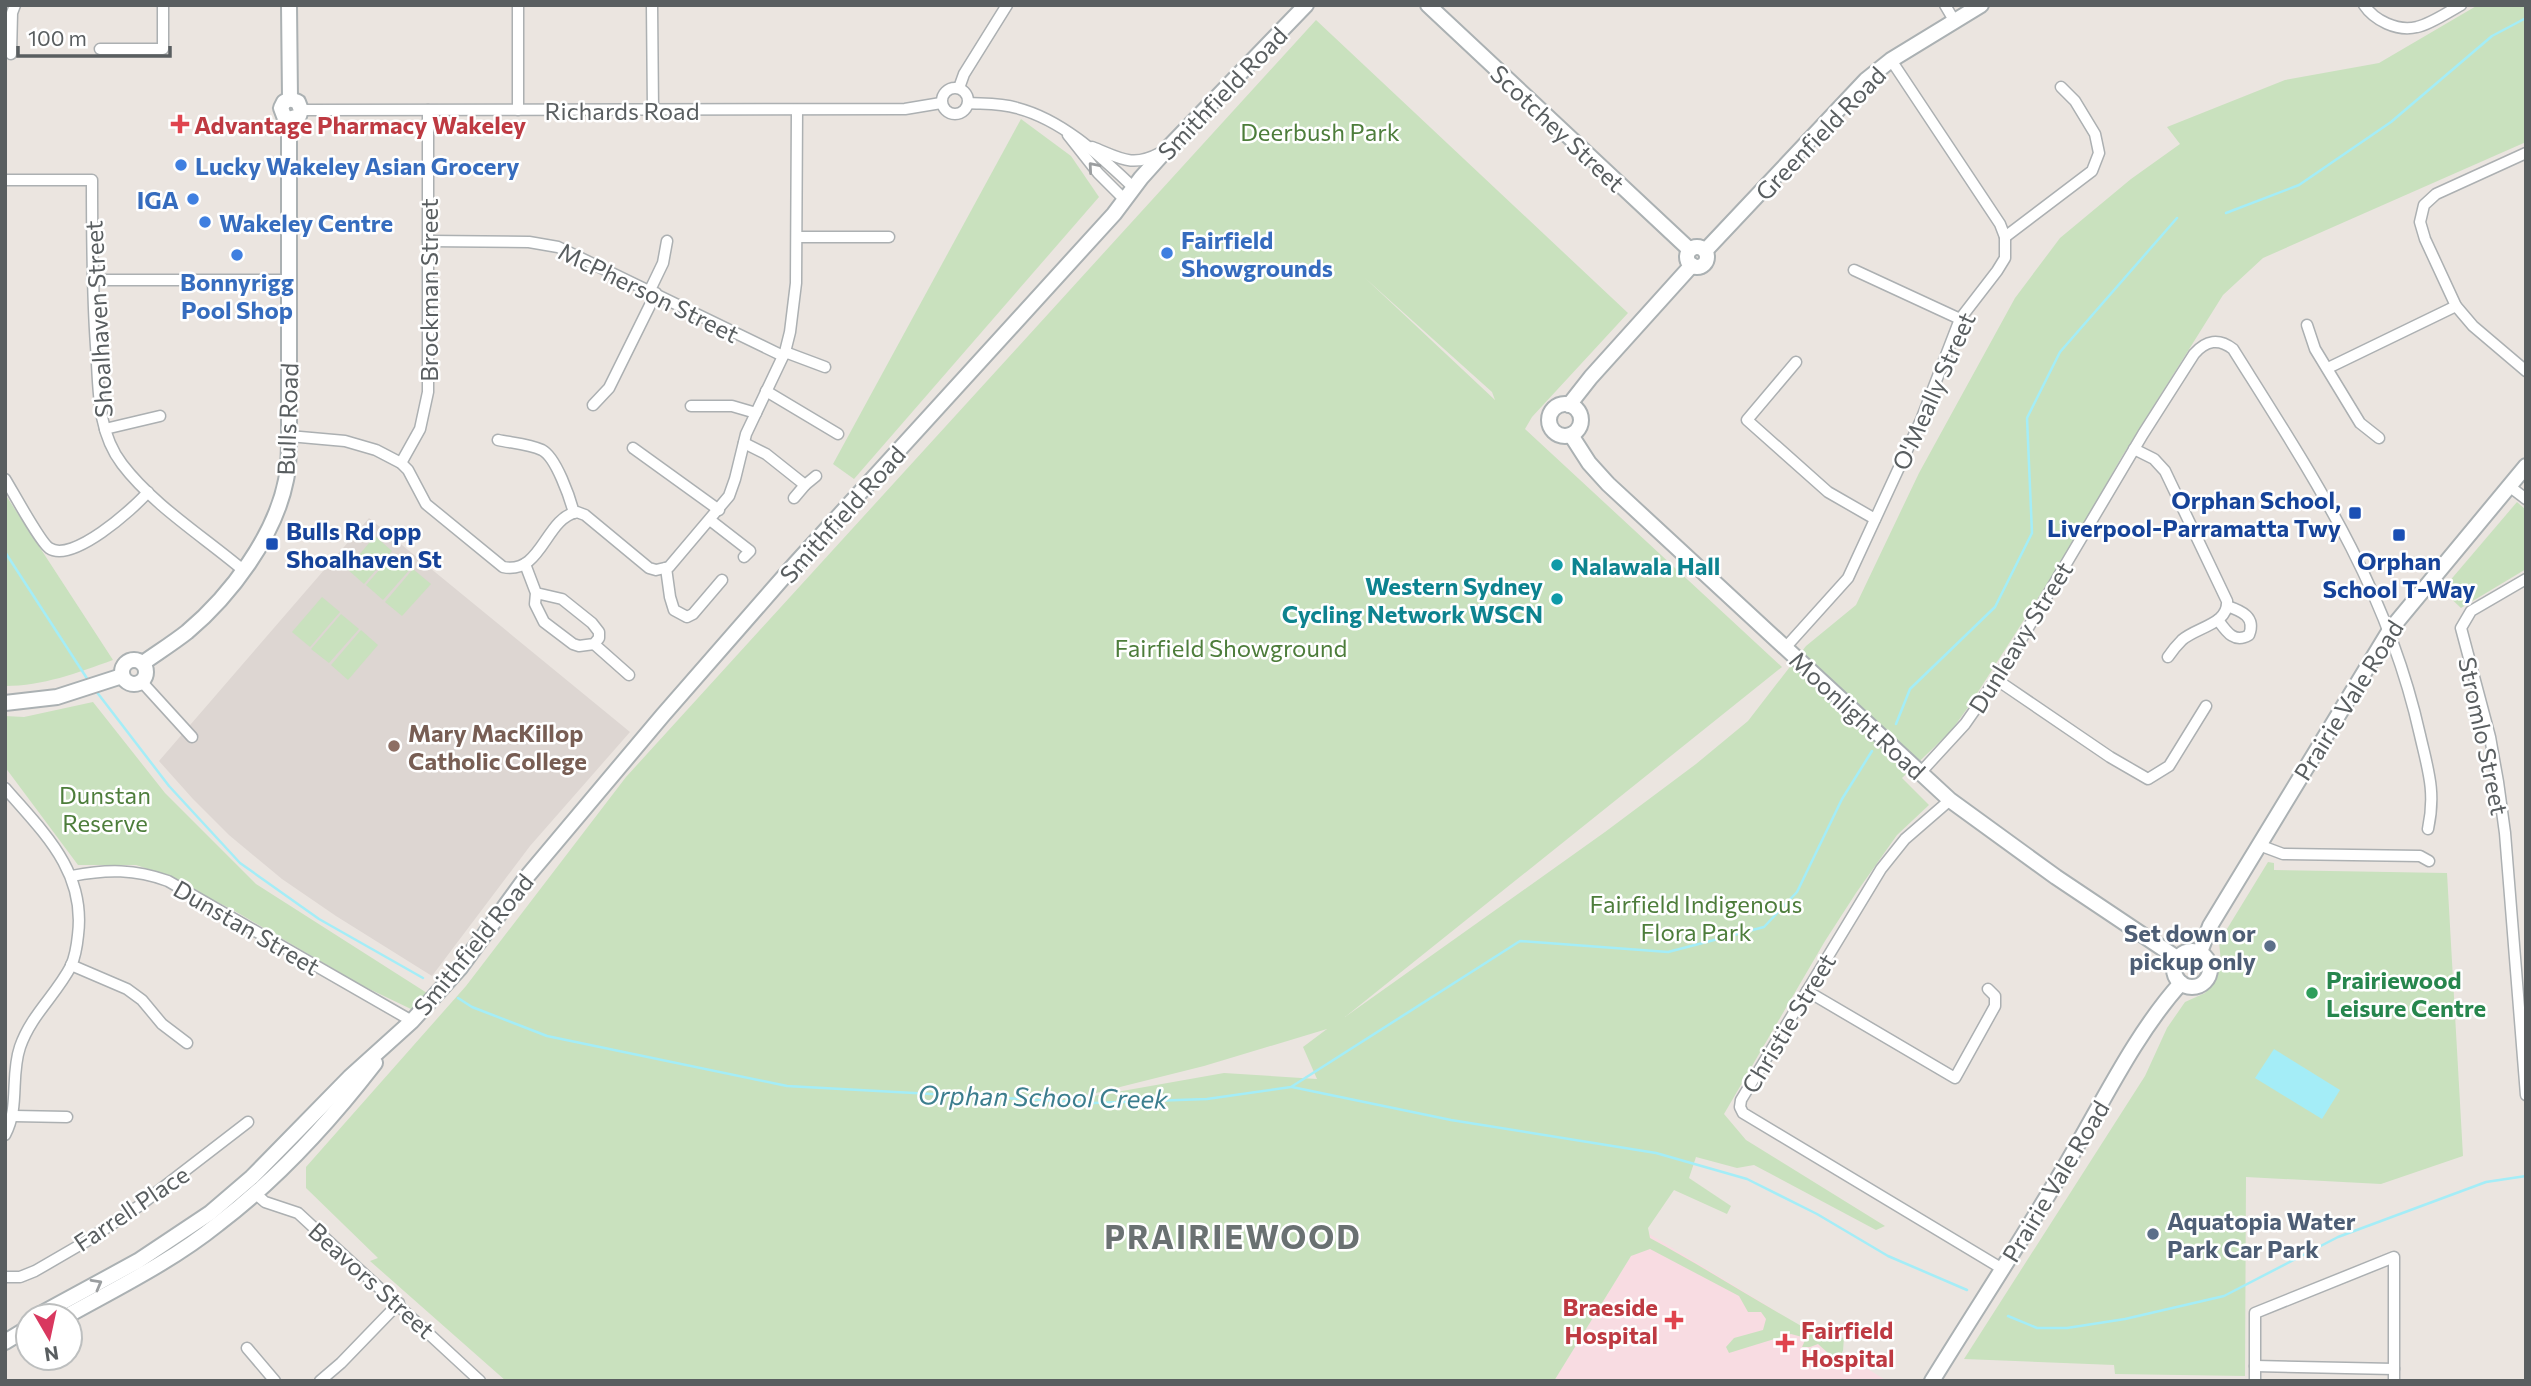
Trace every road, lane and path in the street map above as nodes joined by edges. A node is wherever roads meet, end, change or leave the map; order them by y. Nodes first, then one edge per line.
1 (15, 5) edge
2 (163, 5) edge
3 (289, 5) edge
4 (518, 5) edge
5 (652, 5) edge
6 (1007, 5) edge
7 (1306, 5) edge
8 (1428, 5) edge
9 (1945, 5) edge
10 (1981, 5) edge
11 (2364, 5) edge
12 (2461, 5) edge
13 (1955, 22) junction
14 (100, 49) dead end
15 (11, 54) dead end
16 (1891, 60) junction
17 (2061, 87) dead end
18 (959, 88) junction
19 (942, 103) junction
20 (968, 103) junction
21 (428, 110) junction
22 (518, 110) junction
23 (797, 110) junction
24 (653, 111) junction
25 (295, 115) junction
26 (1066, 132) junction
27 (1086, 144) junction
28 (1167, 149) junction
29 (2526, 154) edge
30 (5, 180) edge
31 (1129, 193) junction
32 (797, 237) junction
33 (889, 237) dead end
34 (2006, 237) junction
35 (667, 241) dead end
36 (428, 242) junction
37 (1696, 256) junction
38 (1854, 270) dead end
39 (92, 280) junction
40 (289, 280) junction
41 (653, 291) junction
42 (2456, 306) junction
43 (1960, 319) junction
44 (2307, 325) dead end
45 (784, 354) junction
46 (1796, 362) dead end
47 (825, 367) dead end
48 (2328, 368) junction
49 (2526, 371) edge
50 (766, 391) junction
51 (593, 405) dead end
52 (1569, 405) junction
53 (691, 406) dead end
54 (756, 413) junction
55 (160, 416) dead end
56 (105, 429) junction
57 (838, 434) dead end
58 (1571, 435) junction
59 (289, 436) junction
60 (2379, 438) dead end
61 (498, 440) dead end
62 (744, 443) junction
63 (633, 448) dead end
64 (2134, 449) junction
65 (401, 463) junction
66 (2526, 466) edge
67 (816, 476) dead end
68 (5, 480) edge
69 (805, 485) junction
70 (2509, 486) junction
71 (148, 492) junction
72 (794, 498) dead end
73 (2526, 499) edge
74 (719, 509) junction
75 (574, 513) junction
76 (1875, 519) junction
77 (710, 520) junction
78 (744, 557) dead end
79 (525, 564) junction
80 (666, 568) junction
81 (243, 570) junction
82 (2526, 579) edge
83 (722, 580) dead end
84 (537, 593) junction
85 (2227, 606) junction
86 (2218, 620) junction
87 (2390, 630) junction
88 (594, 644) junction
89 (1785, 648) junction
90 (2168, 657) dead end
91 (143, 663) junction
92 (629, 675) dead end
93 (122, 676) junction
94 (1997, 680) junction
95 (141, 681) junction
96 (5, 702) edge
97 (2206, 706) dead end
98 (192, 737) dead end
99 (1921, 772) junction
100 (5, 788) edge
101 (1950, 800) junction
102 (2428, 829) dead end
103 (2259, 845) junction
104 (2428, 861) dead end
105 (72, 876) junction
106 (2200, 952) junction
107 (2177, 958) junction
108 (71, 965) junction
109 (2180, 983) junction
110 (1988, 989) dead end
111 (1807, 991) junction
112 (412, 1021) junction
113 (395, 1037) junction
114 (187, 1043) dead end
115 (10, 1063) edge
116 (2526, 1095) edge
117 (13, 1116) junction
118 (312, 1116) junction
119 (67, 1117) dead end
120 (248, 1122) dead end
121 (5, 1135) edge
122 (256, 1194) junction
123 (138, 1261) junction
124 (2001, 1268) junction
125 (5, 1277) edge
126 (63, 1302) edge
127 (399, 1303) junction
128 (84, 1307) edge
129 (247, 1348) dead end
130 (2255, 1366) junction
131 (2394, 1369) junction
132 (324, 1380) edge
133 (275, 1381) edge
134 (481, 1381) edge
135 (1932, 1381) edge
136 (2255, 1381) edge
137 (2394, 1381) edge

1 - 15 street
2 - 14 street
3 - 25 street, Bulls Road
4 - 22 street
5 - 24 street
6 - 18 street
7 - 28 street, Smithfield Road
8 - 37 street, Scotchey Street
9 - 13 street
10 - 13 street, Greenfield Road
11 - 12 street
13 - 16 street, Greenfield Road
16 - 34 street
16 - 37 street, Greenfield Road
17 - 34 street
18 - 19 street
18 - 20 street
19 - 20 street, Richards Road
19 - 23 street, Richards Road
20 - 26 street, Richards Road
21 - 22 street, Richards Road
21 - 25 street, Richards Road
21 - 36 street, Brockman Street
22 - 24 street, Richards Road
23 - 24 street, Richards Road
23 - 32 street
25 - 40 street, Bulls Road
26 - 27 street, Richards Road
31 -> 26 street, Richards Road
27 - 28 street, Richards Road
27 - 31 street, Richards Road
28 - 31 street, Smithfield Road
29 - 42 street
30 - 39 street, Shoalhaven Street
31 - 112 street, Smithfield Road
32 - 33 street
32 - 45 street
34 - 43 street, O'Meally Street
35 - 41 street
36 - 41 street, McPherson Street
36 - 65 street, Brockman Street
37 - 52 street, Greenfield Road
38 - 43 street
39 - 40 street
39 - 56 street, Shoalhaven Street
40 - 59 street, Bulls Road
41 - 45 street, McPherson Street
41 - 51 street
42 - 48 street
42 - 49 street
43 - 76 street, O'Meally Street
44 - 48 street
45 - 47 street, McPherson Street
45 - 50 street
46 - 76 street
48 - 60 street
50 - 54 street
50 - 57 street
52 - 58 street
52 - 58 street
53 - 54 street
54 - 62 street
55 - 56 street
56 - 71 street, Shoalhaven Street
58 - 89 street, Moonlight Road
59 - 65 street
59 - 81 street, Bulls Road
61 - 75 street
62 - 69 street
62 - 74 street
63 - 74 street
64 - 85 street
64 - 87 street, Dunleavy Street
64 - 94 street, Dunleavy Street
65 - 79 street
66 - 70 street, Prairie Vale Road
67 - 69 street
68 - 71 street
69 - 72 street
70 - 73 street
70 - 87 street, Prairie Vale Road
71 - 81 street, Shoalhaven Street
74 - 77 street
75 - 79 street
75 - 80 street
76 - 89 street, O'Meally Street
77 - 78 street
77 - 80 street
79 - 84 street
80 - 83 street
81 - 91 street, Bulls Road
82 - 116 street, Stromlo Street
84 - 88 street
84 - 88 street
85 - 86 street
85 - 86 street
86 - 90 street
87 - 102 street
87 - 103 street, Prairie Vale Road
88 - 92 street
89 - 99 street, Moonlight Road
91 - 93 street
91 - 95 street
93 - 95 street
93 - 96 street
94 - 97 street
94 - 99 street, Dunleavy Street
95 - 98 street
99 - 101 street, Moonlight Road
100 - 105 street
101 - 107 street, Moonlight Road
101 - 111 street, Christie Street
103 - 104 street
103 - 106 street, Prairie Vale Road
105 - 108 street
105 - 112 street, Dunstan Street
106 - 107 street
106 - 109 street
107 - 109 street
108 - 114 street
108 - 115 street
109 - 124 street, Prairie Vale Road
110 - 111 street
111 - 124 street, Christie Street
112 - 113 street, Smithfield Road
113 - 118 street, Smithfield Road
113 - 122 street, Smithfield Road
115 - 117 street
117 - 119 street
117 - 121 street
118 - 122 street
118 - 123 street, Smithfield Road
120 - 125 street, Farrell Place
122 - 123 street
122 - 127 street, Beavors Street
122 - 128 street, Smithfield Road
126 -> 123 street, Smithfield Road
124 - 135 street, Prairie Vale Road
127 - 132 street
127 - 134 street, Beavors Street
129 - 133 street
130 - 131 street
130 - 131 street
130 - 136 street
131 - 137 street

